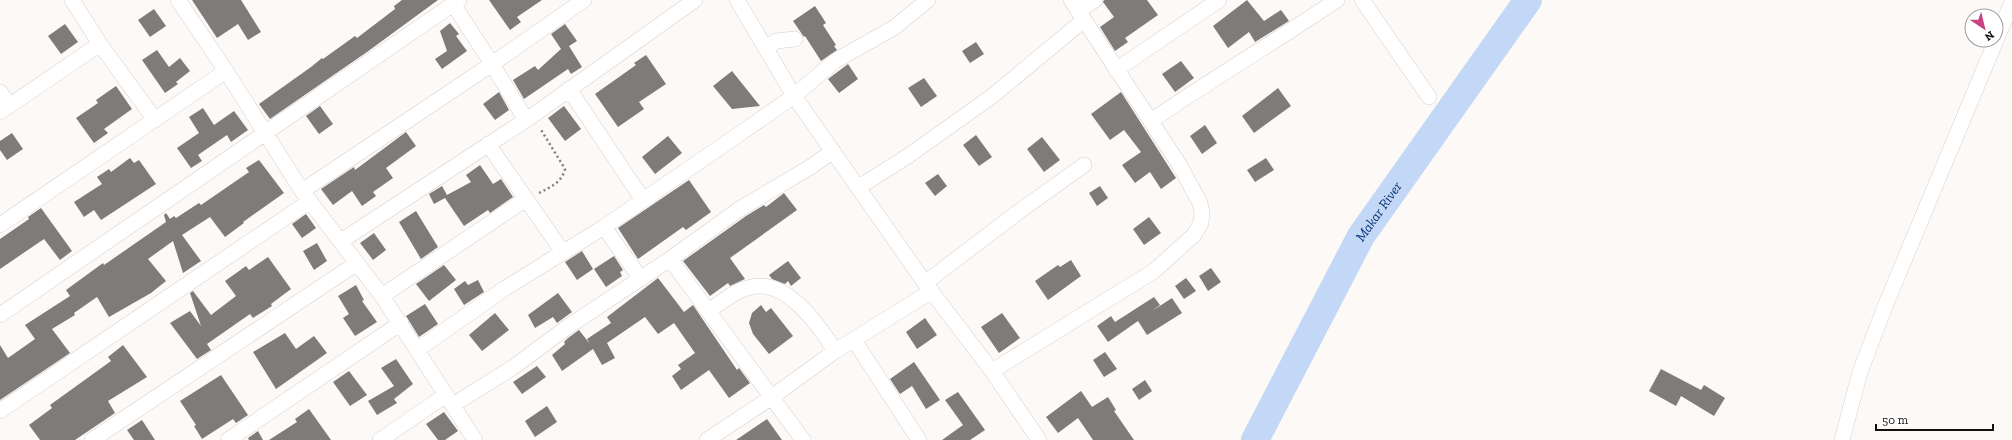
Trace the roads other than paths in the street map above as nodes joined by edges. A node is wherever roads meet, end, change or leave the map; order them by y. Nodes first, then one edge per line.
1 (72, 0) edge
2 (178, 0) edge
3 (584, 0) edge
4 (696, 0) edge
5 (737, 0) edge
6 (928, 0) edge
7 (1095, 0) edge
8 (1219, 0) edge
9 (1337, 0) edge
10 (1362, 0) edge
11 (456, 2) edge
12 (2012, 2) edge
13 (1077, 10) edge
14 (795, 38) dead end
15 (100, 44) junction
16 (766, 48) junction
17 (492, 64) junction
18 (1116, 70) junction
19 (226, 71) junction
20 (569, 89) junction
21 (0, 92) edge
22 (794, 96) junction
23 (1429, 97) dead end
24 (5, 108) edge
25 (529, 118) junction
26 (156, 120) junction
27 (1152, 121) junction
28 (265, 133) junction
29 (488, 144) junction
30 (833, 151) junction
31 (1084, 165) dead end
32 (859, 187) junction
33 (306, 196) junction
34 (526, 199) junction
35 (643, 200) junction
36 (0, 225) edge
37 (604, 226) junction
38 (341, 241) junction
39 (562, 251) junction
40 (670, 259) junction
41 (357, 263) junction
42 (642, 279) junction
43 (928, 287) junction
44 (382, 296) junction
45 (709, 311) junction
46 (0, 315) edge
47 (400, 323) junction
48 (854, 340) junction
49 (417, 350) junction
50 (835, 350) junction
51 (992, 371) junction
52 (772, 397) junction
53 (449, 400) junction
54 (0, 411) edge
55 (92, 440) edge
56 (228, 440) edge
57 (380, 440) edge
58 (475, 440) edge
59 (707, 440) edge
60 (803, 440) edge
61 (919, 440) edge
62 (1039, 440) edge
63 (1842, 440) edge

1 - 15 street
2 - 19 street
3 - 17 street
4 - 20 street
5 - 16 street
6 - 22 street
7 - 13 street
8 - 18 street
9 - 27 street
10 - 23 street
11 - 17 street
11 - 28 street
12 - 63 street
13 - 18 street
13 - 32 street
14 - 16 street
15 - 24 street
15 - 26 street
16 - 22 street
17 - 25 street
17 - 33 street
18 - 27 street
19 - 26 street
19 - 28 street
20 - 25 street
20 - 35 street
21 - 24 street
22 - 30 street
22 - 35 street
25 - 29 street
26 - 36 street
27 - 51 street
28 - 33 street
28 - 46 street
29 - 34 street
29 - 38 street
30 - 32 street
30 - 40 street
31 - 43 street
32 - 43 street
33 - 38 street
33 - 54 street
34 - 39 street
34 - 44 street
35 - 37 street
37 - 39 street
37 - 42 street
38 - 41 street
39 - 49 street
40 - 42 street
40 - 45 street
41 - 44 street
41 - 55 street
42 - 53 street
43 - 48 street
43 - 51 street
44 - 47 street
45 - 50 street
45 - 52 street
47 - 49 street
47 - 56 street
48 - 50 street
48 - 61 street
49 - 53 street
50 - 52 street
51 - 62 street
52 - 59 street
52 - 60 street
53 - 57 street
53 - 58 street

